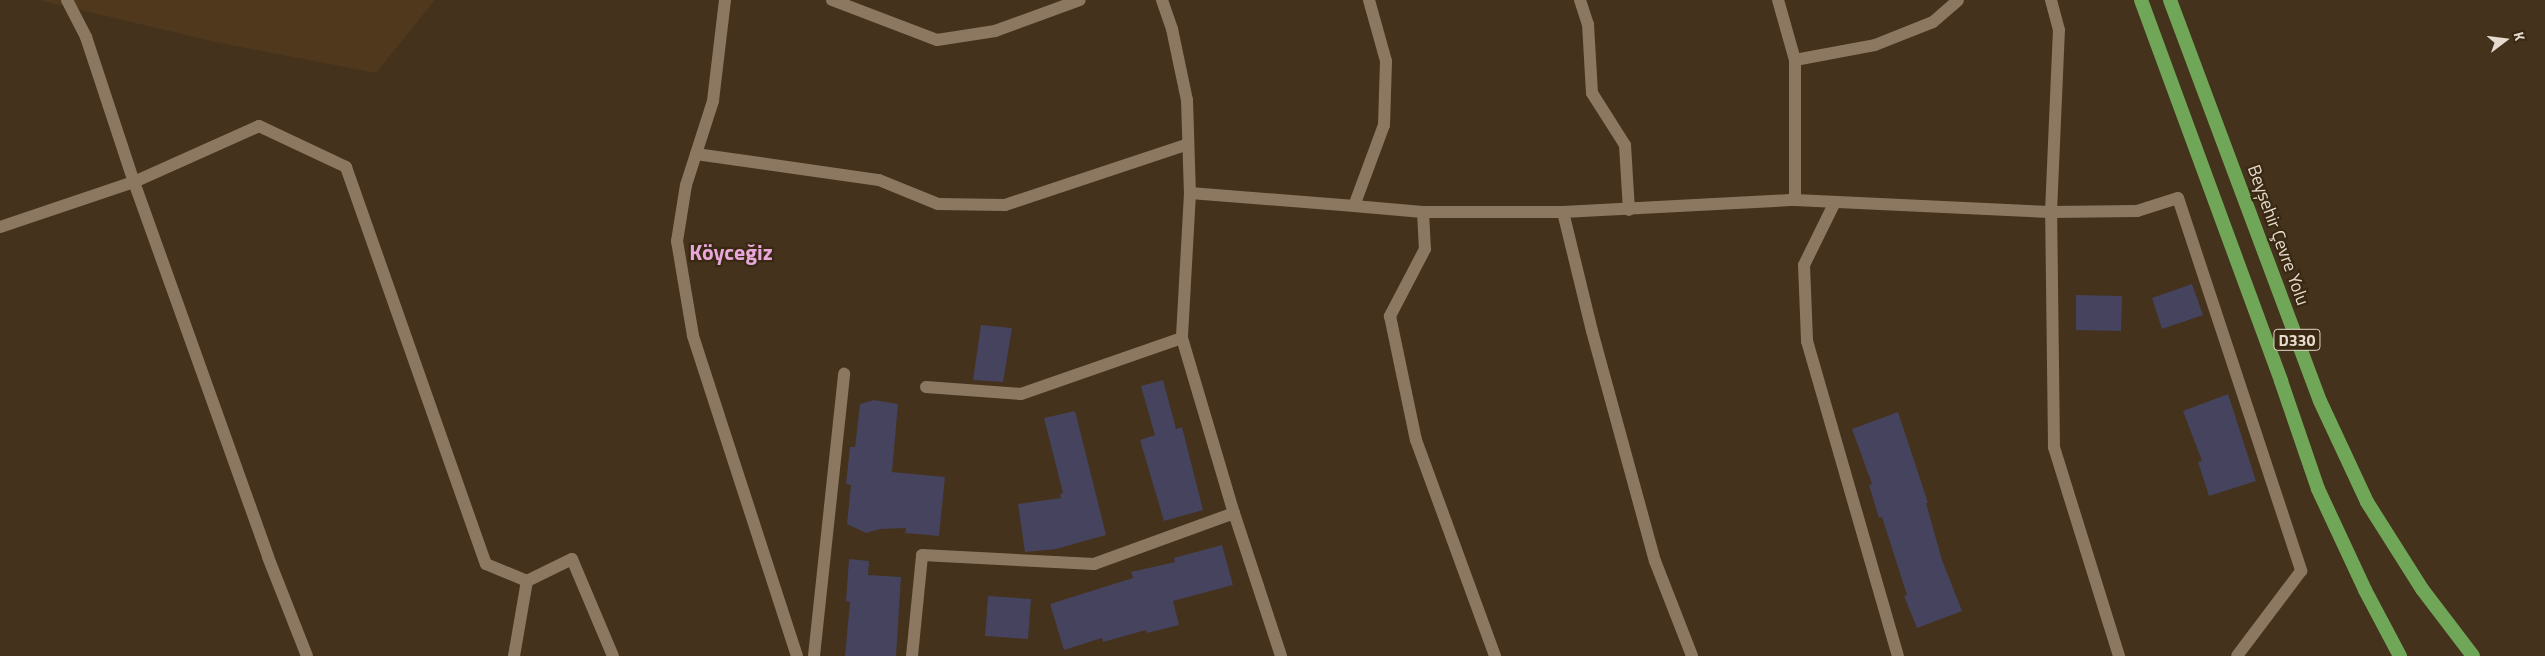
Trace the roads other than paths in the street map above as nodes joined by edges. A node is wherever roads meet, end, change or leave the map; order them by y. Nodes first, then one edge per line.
1 (67, 0) edge
2 (725, 0) edge
3 (832, 0) edge
4 (1080, 0) edge
5 (1162, 0) edge
6 (1369, 0) edge
7 (1580, 0) edge
8 (1778, 0) edge
9 (1958, 0) edge
10 (2051, 0) edge
11 (2141, 0) edge
12 (2170, 0) edge
13 (1795, 60) junction
14 (1188, 144) junction
15 (696, 154) junction
16 (134, 182) junction
17 (1190, 192) junction
18 (1795, 200) junction
19 (1835, 202) junction
20 (1354, 206) junction
21 (1629, 210) junction
22 (1422, 212) junction
23 (1563, 212) junction
24 (2051, 212) junction
25 (0, 227) edge
26 (1182, 338) junction
27 (844, 374) dead end
28 (926, 387) dead end
29 (1234, 513) junction
30 (527, 581) junction
31 (307, 656) edge
32 (514, 656) edge
33 (613, 656) edge
34 (797, 656) edge
35 (814, 656) edge
36 (912, 656) edge
37 (1281, 656) edge
38 (1495, 656) edge
39 (1692, 656) edge
40 (1898, 656) edge
41 (2119, 656) edge
42 (2237, 656) edge
43 (2400, 656) edge
44 (2473, 656) edge

1 - 16 street
2 - 15 street
3 - 4 street
5 - 14 street
6 - 20 street
7 - 21 street
8 - 13 street
9 - 13 street
10 - 24 street
11 - 43 highway, D330
12 - 44 highway, Beyşehir Çevre Yolu / D330
13 - 18 street
14 - 15 street
14 - 17 street
15 - 34 street
16 - 25 street
16 - 30 street
16 - 31 street
17 - 20 street
17 - 26 street
18 - 19 street
18 - 21 street
19 - 24 street
19 - 40 street
20 - 22 street
21 - 23 street
22 - 23 street
22 - 38 street
23 - 39 street
24 - 41 street
24 - 42 street
26 - 28 street
26 - 29 street
27 - 35 street
29 - 36 street
29 - 37 street
30 - 32 street
30 - 33 street

